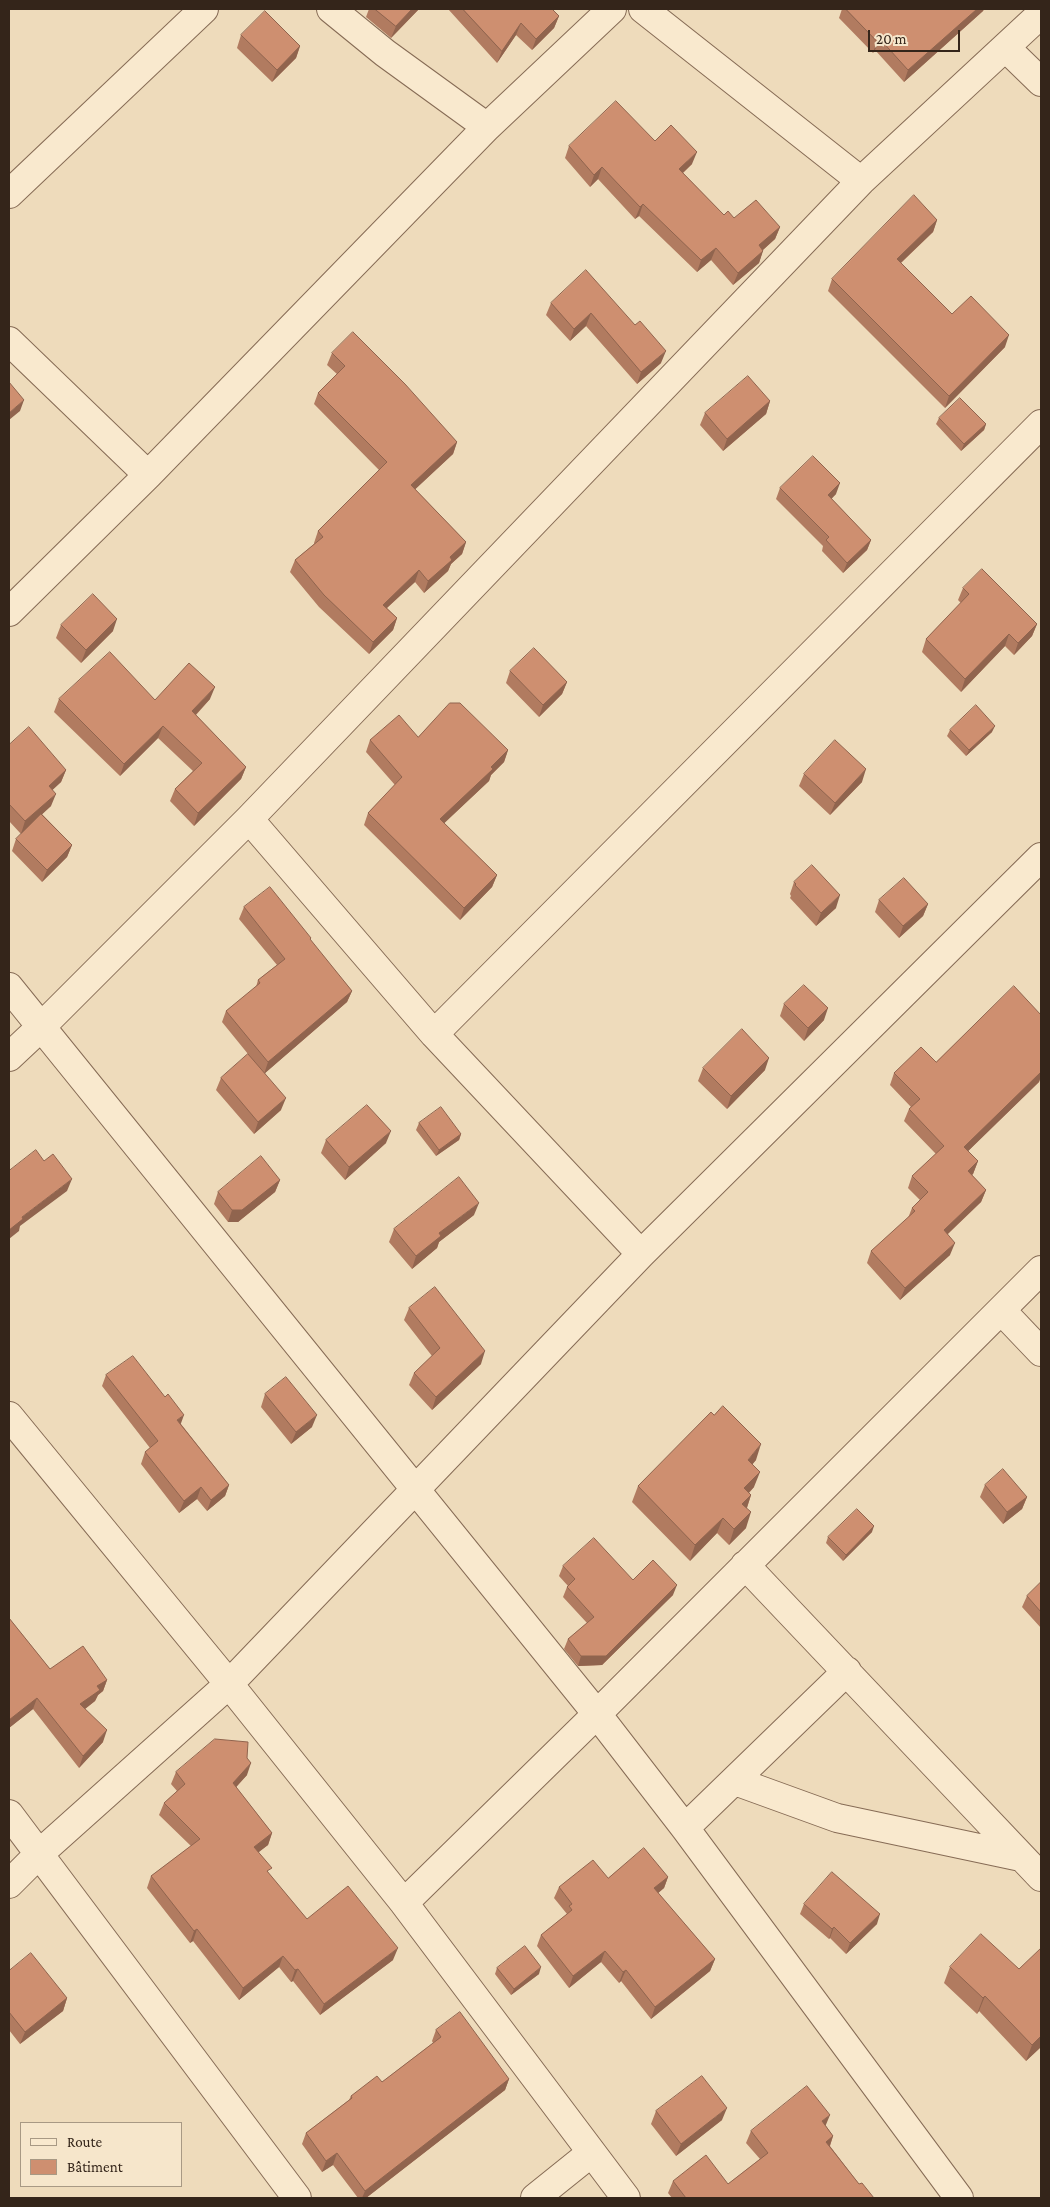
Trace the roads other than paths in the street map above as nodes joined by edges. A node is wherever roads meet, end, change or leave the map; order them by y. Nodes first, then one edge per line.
1 (204, 9) edge
2 (331, 9) edge
3 (612, 9) edge
4 (643, 9) edge
5 (1041, 14) edge
6 (1006, 48) junction
7 (1041, 82) edge
8 (487, 127) junction
9 (861, 181) junction
10 (9, 194) edge
11 (9, 341) edge
12 (1041, 424) edge
13 (148, 475) junction
14 (9, 612) edge
15 (249, 819) junction
16 (1041, 857) edge
17 (9, 988) edge
18 (41, 1027) junction
19 (434, 1034) junction
20 (9, 1057) edge
21 (642, 1254) junction
22 (1041, 1270) edge
23 (1001, 1310) junction
24 (1041, 1352) edge
25 (9, 1416) edge
26 (416, 1491) junction
27 (746, 1565) junction
28 (847, 1671) junction
29 (229, 1684) junction
30 (597, 1714) junction
31 (736, 1781) junction
32 (9, 1814) edge
33 (685, 1828) junction
34 (39, 1854) junction
35 (1021, 1857) junction
36 (1041, 1877) edge
37 (9, 1884) edge
38 (404, 1903) junction
39 (591, 2154) junction
40 (297, 2198) edge
41 (536, 2198) edge
42 (626, 2198) edge
43 (959, 2198) edge

1 - 10 street
2 - 8 street
3 - 8 street
4 - 9 street
5 - 6 street
6 - 7 street
6 - 9 street
8 - 13 street
9 - 15 street
11 - 13 street
12 - 19 street
13 - 14 street
15 - 18 street
15 - 19 street
16 - 21 street
17 - 18 street
18 - 20 street
18 - 26 street
19 - 21 street
21 - 26 street
22 - 23 street
23 - 24 street
23 - 27 street
25 - 29 street
26 - 29 street
26 - 30 street
27 - 28 street
27 - 30 street
28 - 31 street
28 - 35 street
29 - 34 street
29 - 38 street
30 - 33 street
30 - 38 street
31 - 33 street
31 - 35 street
32 - 34 street
33 - 43 street
34 - 37 street
34 - 40 street
35 - 36 street
38 - 39 street
39 - 41 street
39 - 42 street

